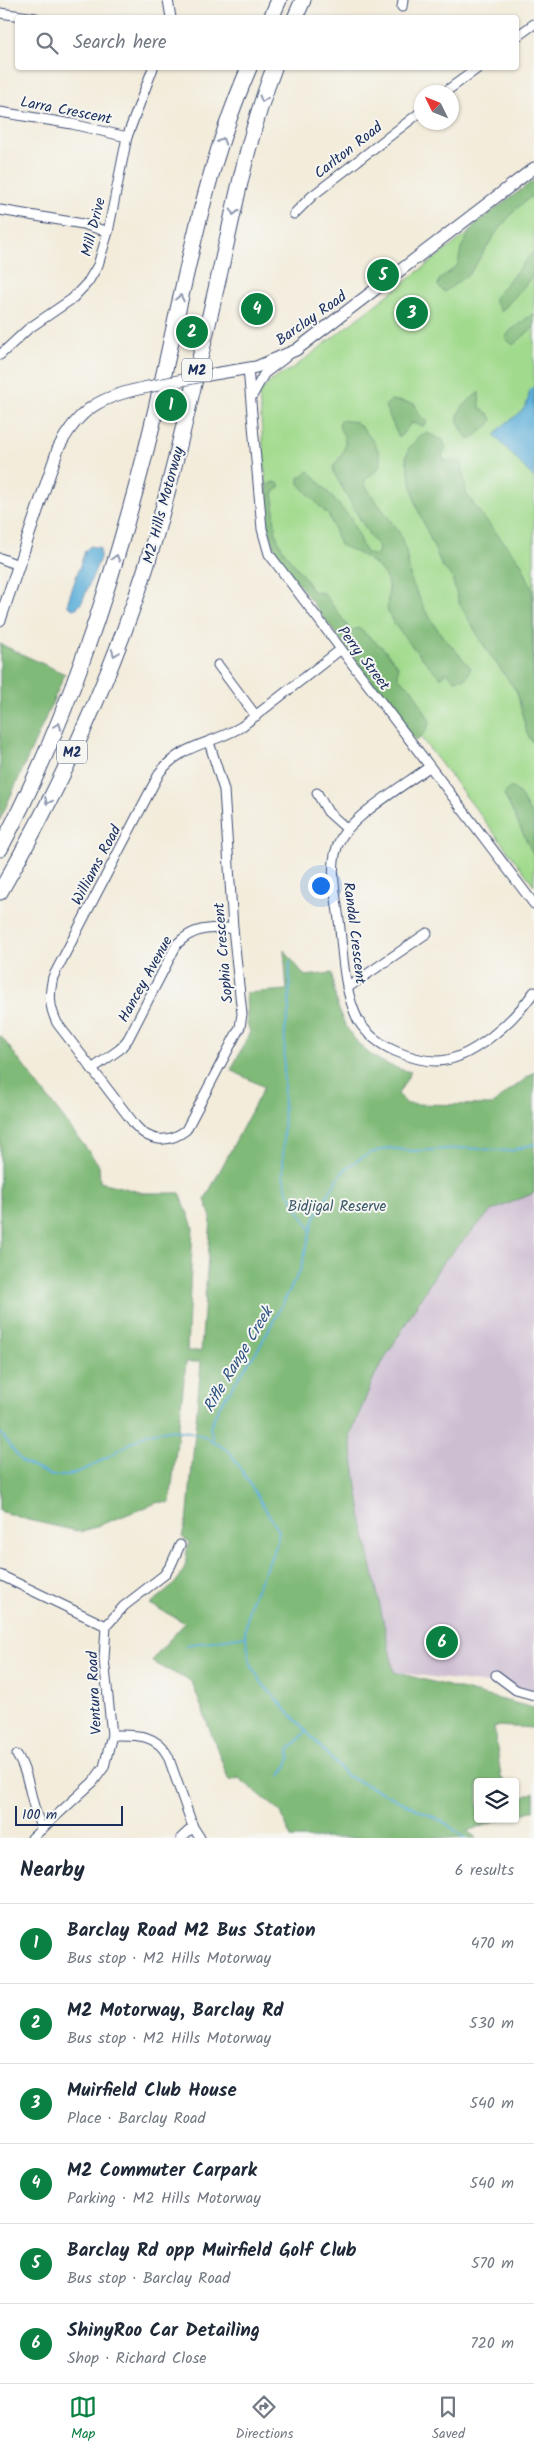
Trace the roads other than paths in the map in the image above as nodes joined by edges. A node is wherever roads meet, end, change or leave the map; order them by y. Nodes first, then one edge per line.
1 (168, 0) edge
2 (279, 0) edge
3 (303, 0) edge
4 (0, 13) edge
5 (15, 15) edge
6 (170, 15) edge
7 (272, 15) edge
8 (296, 15) edge
9 (534, 24) edge
10 (519, 35) edge
11 (152, 70) edge
12 (248, 70) edge
13 (273, 70) edge
14 (475, 70) edge
15 (455, 85) edge
16 (0, 112) edge
17 (414, 117) edge
18 (127, 137) junction
19 (534, 168) edge
20 (0, 210) edge
21 (294, 214) dead end
22 (108, 232) junction
23 (296, 350) junction
24 (0, 355) edge
25 (248, 368) junction
26 (252, 397) junction
27 (0, 558) edge
28 (18, 565) junction
29 (0, 620) edge
30 (340, 650) junction
31 (218, 665) dead end
32 (256, 716) junction
33 (209, 742) junction
34 (429, 767) junction
35 (317, 793) dead end
36 (347, 829) junction
37 (0, 849) edge
38 (0, 892) edge
39 (534, 904) edge
40 (233, 928) junction
41 (427, 933) dead end
42 (347, 988) junction
43 (534, 992) edge
44 (92, 1069) junction
45 (167, 1140) joint
46 (180, 1545) dead end
47 (0, 1575) edge
48 (106, 1626) junction
49 (496, 1675) dead end
50 (534, 1695) edge
51 (112, 1735) junction
52 (16, 1755) dead end
53 (193, 1827) junction
54 (42, 1829) junction
55 (32, 1838) edge
56 (181, 1838) edge
57 (200, 1838) edge

1 - 6 street
2 - 7 highway
3 - 8 highway
4 - 5 street
9 - 10 street
11 - 18 street, Mill Drive
37 -> 12 highway, M2 Hills Motorway / M2
13 -> 38 highway, M2 Hills Motorway / M2
14 - 15 street
16 - 18 street, Larra Crescent
17 - 21 street, Carlton Road
18 - 22 street, Mill Drive
19 - 23 main road, Barclay Road
20 - 22 street
22 - 24 street, Mill Drive
23 - 25 main road, Barclay Road
23 - 26 street
25 - 26 street, Perry Street
25 - 28 main road, Barclay Road, bridge
26 - 30 street, Perry Street
27 - 28 street
28 - 29 main road, Barclay Road
30 - 32 street, Williams Road
30 - 34 street, Perry Street
31 - 32 street
32 - 33 street, Williams Road
33 - 40 street, Sophia Crescent
33 - 44 street, Williams Road
34 - 36 street, Randal Crescent
34 - 39 street, Perry Street
35 - 36 street
36 - 42 street, Randal Crescent
40 - 44 street, Hancey Avenue
40 - 45 street, Sophia Crescent
41 - 42 street
42 - 43 street, Randal Crescent
44 - 45 street, Williams Road
46 - 48 street
47 - 48 street
48 - 51 street, Ventura Road
49 - 50 street
51 - 53 street
51 - 54 street, Ventura Road
52 - 54 street
53 - 56 street
53 - 57 street
54 - 55 street, Ventura Road

